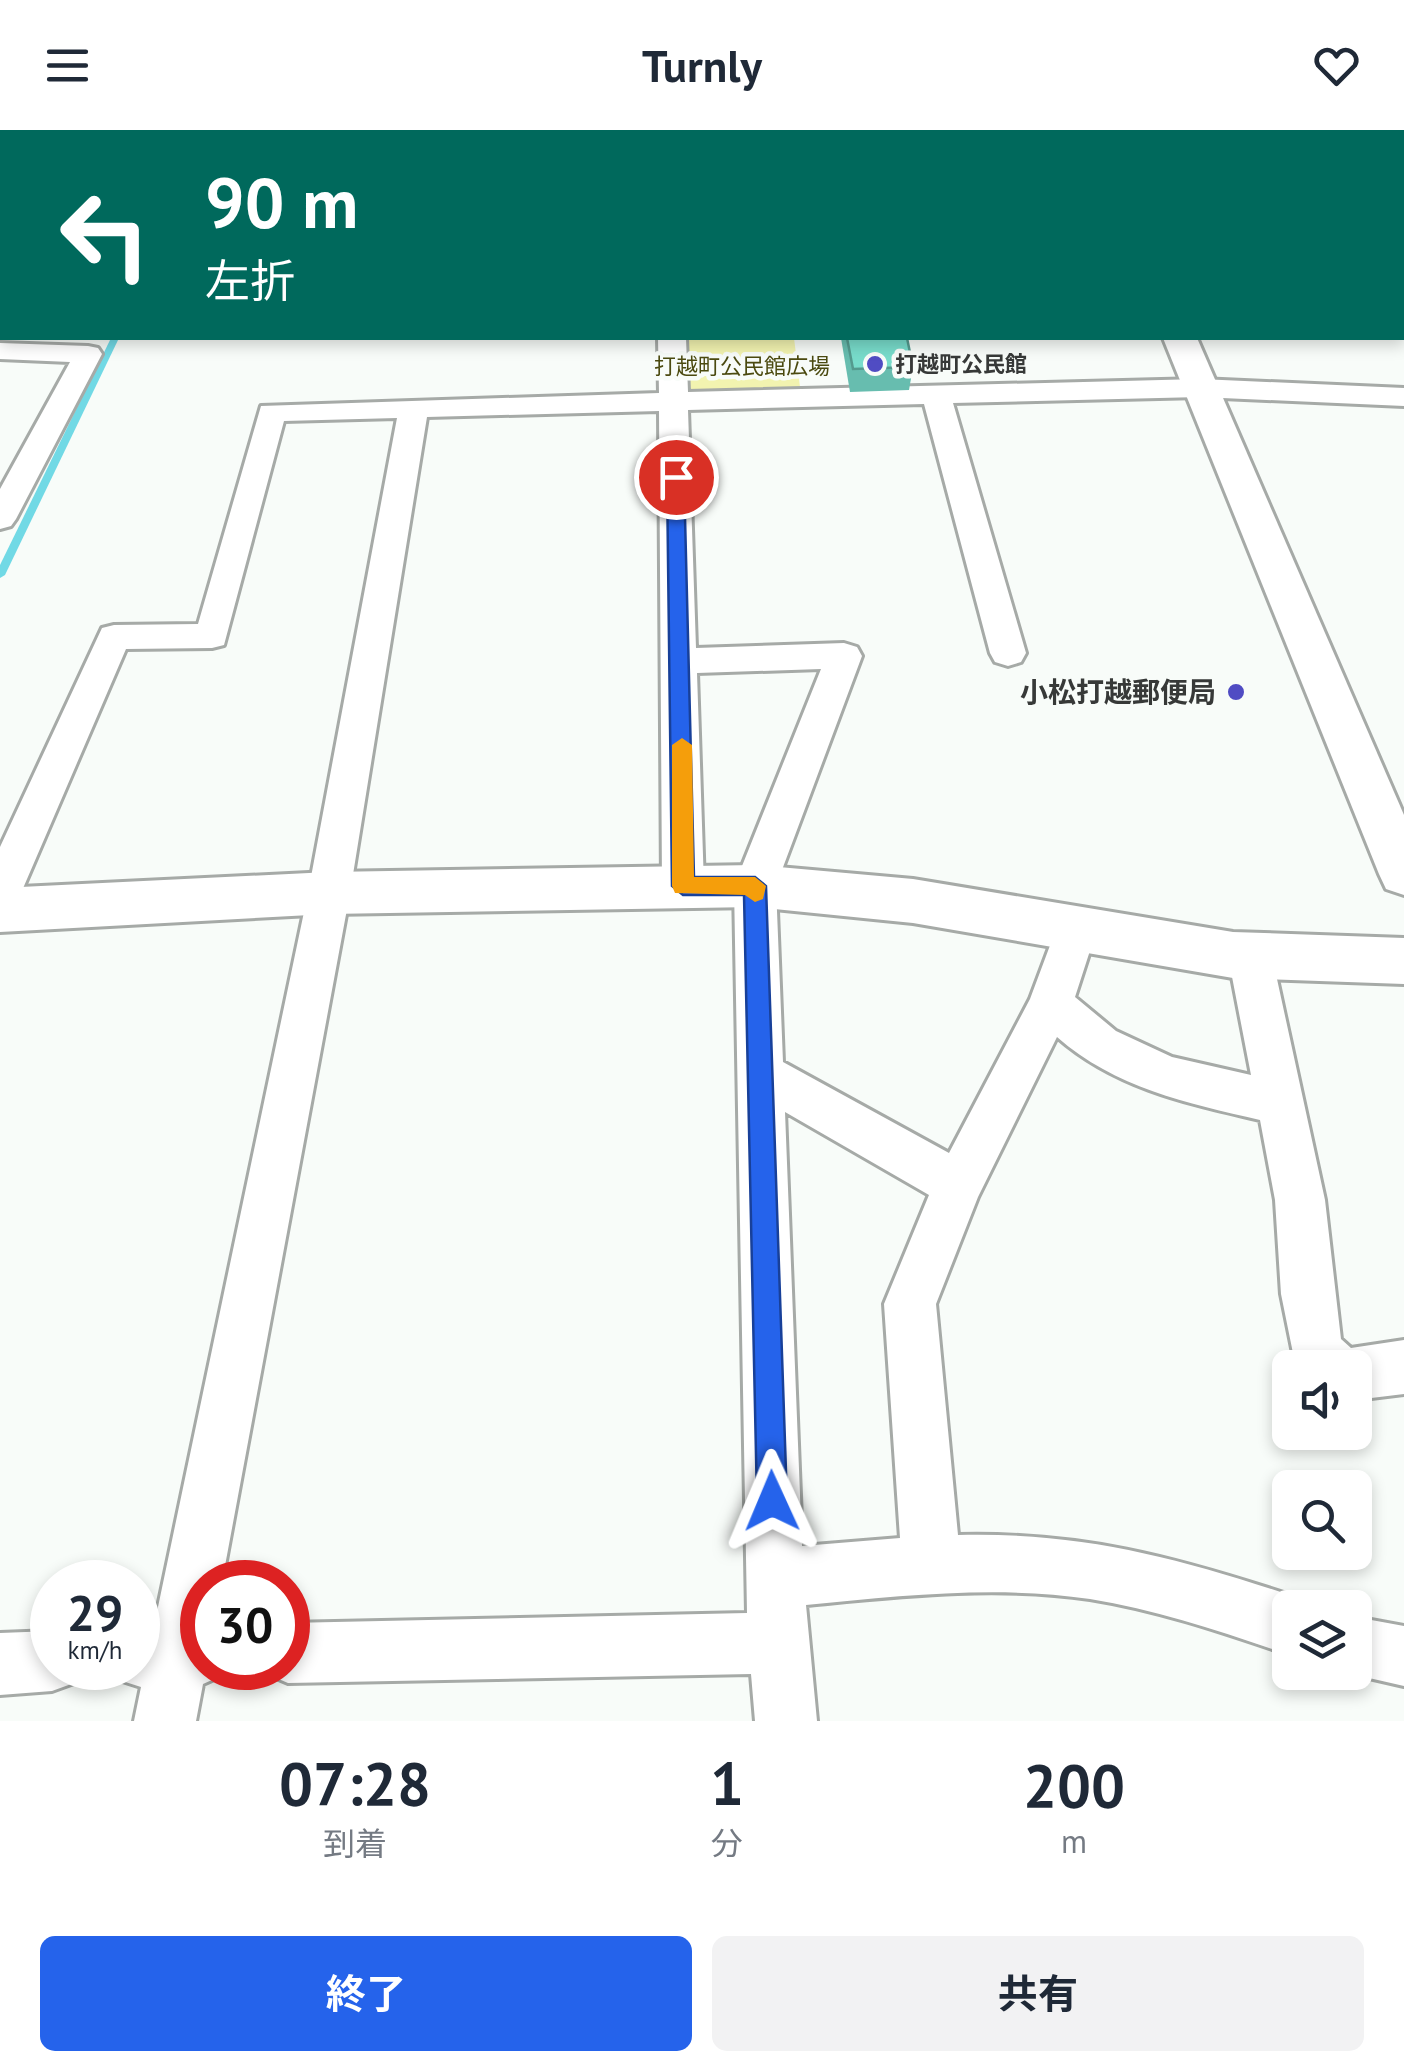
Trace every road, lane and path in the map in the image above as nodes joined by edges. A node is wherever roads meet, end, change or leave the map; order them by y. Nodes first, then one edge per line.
1 (672, 340) edge
2 (1181, 340) edge
3 (0, 351) edge
4 (1200, 388) junction
5 (936, 396) junction
6 (1404, 396) edge
7 (674, 403) junction
8 (412, 409) junction
9 (0, 519) edge
10 (1008, 653) dead end
11 (681, 661) junction
12 (1404, 874) edge
13 (683, 886) junction
14 (755, 886) junction
15 (329, 893) junction
16 (0, 894) edge
17 (0, 910) edge
18 (1076, 929) junction
19 (1250, 956) junction
20 (1404, 962) edge
21 (1050, 1004) junction
22 (761, 1074) junction
23 (1280, 1103) junction
24 (958, 1185) junction
25 (1316, 1350) edge
26 (1404, 1367) edge
27 (1372, 1371) edge
28 (932, 1564) junction
29 (774, 1578) junction
30 (1272, 1619) edge
31 (782, 1642) junction
32 (1372, 1650) edge
33 (310, 1653) edge
34 (172, 1655) edge
35 (1404, 1656) edge
36 (30, 1662) edge
37 (0, 1664) edge
38 (164, 1721) edge
39 (786, 1721) edge

1 - 7 street
2 - 4 street
3 - 9 street
4 - 5 street
4 - 6 street
4 - 12 street
5 - 7 street
5 - 10 street
7 - 8 street
7 - 11 street
8 - 15 street
8 - 16 street
11 - 13 street
11 - 14 street
13 - 14 street
13 - 15 street
14 - 18 street
14 - 22 street
15 - 17 street
15 - 34 street
18 - 19 street
18 - 21 street
19 - 20 street
19 - 23 street
21 - 23 street
21 - 24 street
22 - 24 street
22 - 29 street
23 - 25 street
24 - 28 street
26 - 27 street
28 - 29 street
28 - 30 street
29 - 31 street
31 - 33 street
31 - 39 street
32 - 35 street
34 - 38 street
36 - 37 street

